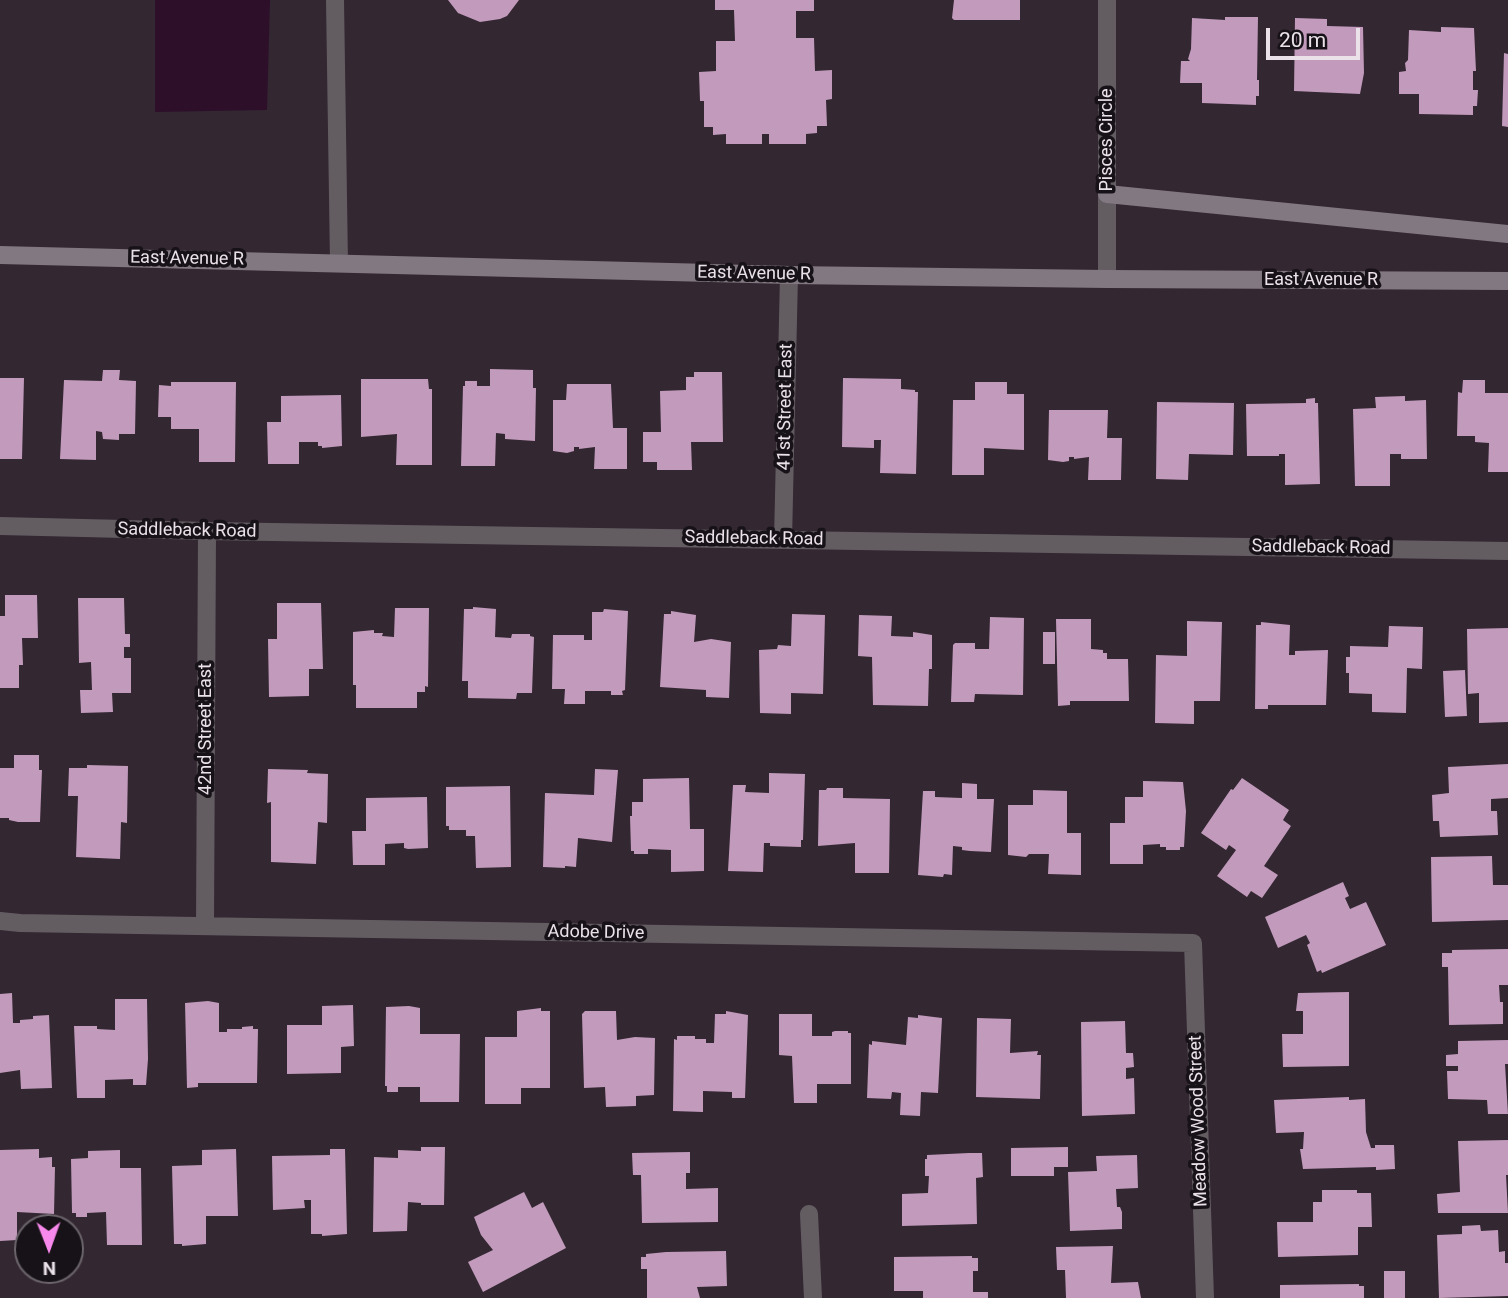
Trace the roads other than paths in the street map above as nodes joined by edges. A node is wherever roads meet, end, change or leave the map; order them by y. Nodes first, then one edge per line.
1 (335, 0) edge
2 (1107, 0) edge
3 (1107, 194) junction
4 (1508, 234) edge
5 (0, 255) edge
6 (339, 263) junction
7 (789, 275) junction
8 (1107, 279) junction
9 (1508, 281) edge
10 (0, 526) edge
11 (207, 531) junction
12 (783, 540) junction
13 (1508, 551) edge
14 (0, 920) edge
15 (205, 926) junction
16 (1193, 943) joint
17 (809, 1214) dead end
18 (813, 1298) edge
19 (1205, 1298) edge

1 - 6 street
2 - 3 street, Pisces Circle
3 - 4 main road
3 - 8 street, Pisces Circle
5 - 6 main road, East Avenue R
6 - 7 main road, East Avenue R
7 - 8 main road, East Avenue R
7 - 12 street, 41st Street East
8 - 9 main road, East Avenue R
10 - 11 street, Saddleback Road
11 - 12 street, Saddleback Road
11 - 15 street, 42nd Street East
12 - 13 street, Saddleback Road
14 - 15 street, Adobe Drive
15 - 16 street, Adobe Drive
16 - 19 street, Meadow Wood Street
17 - 18 street

